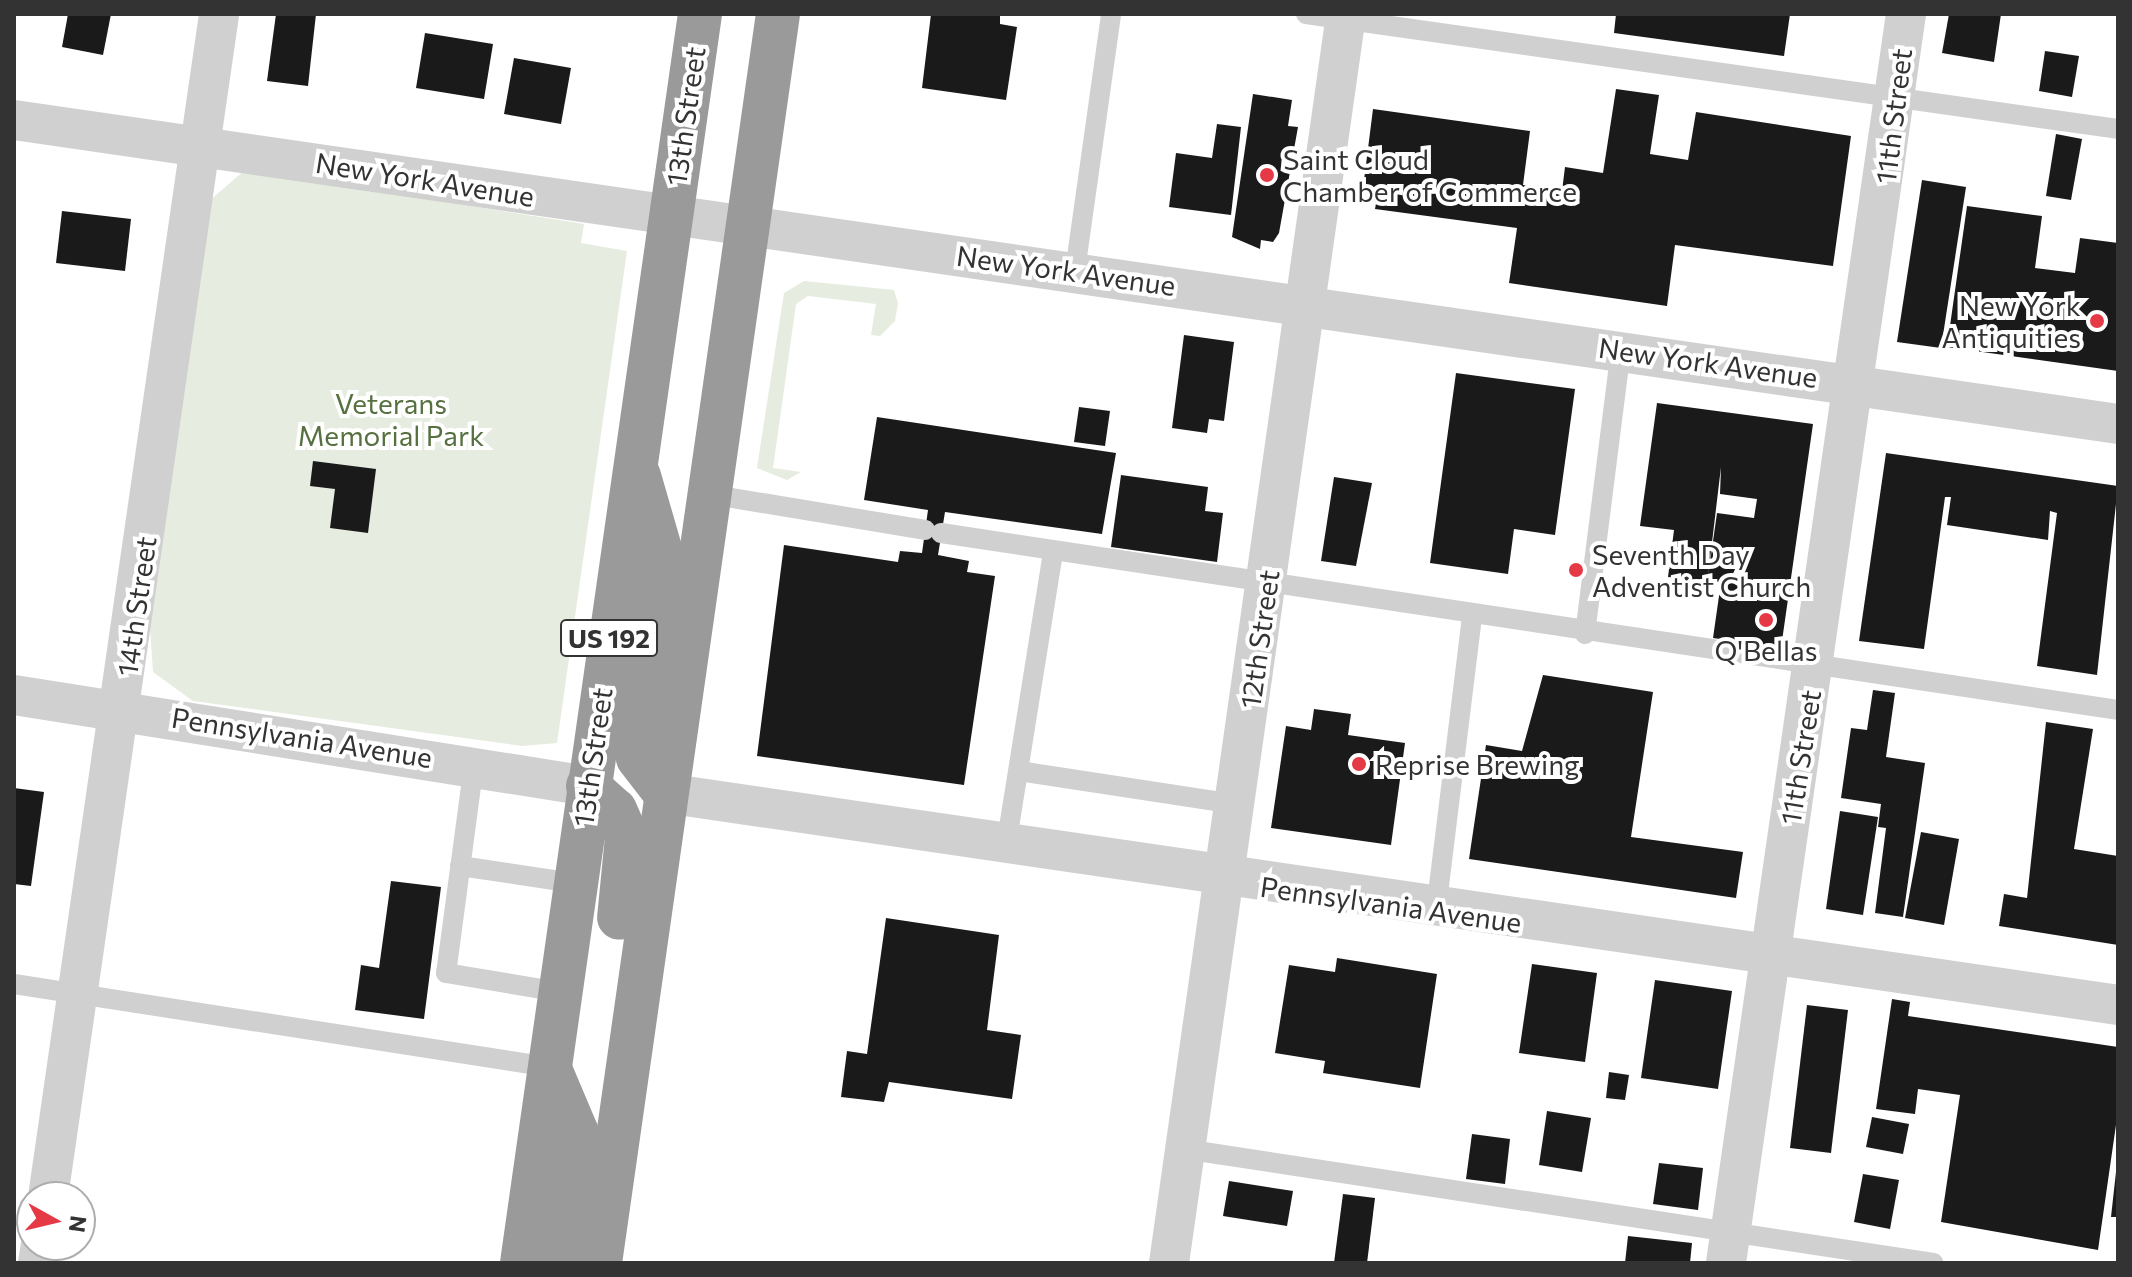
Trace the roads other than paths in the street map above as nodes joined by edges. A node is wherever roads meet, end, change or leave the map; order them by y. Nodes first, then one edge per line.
1 (219, 14) edge
2 (700, 14) edge
3 (778, 14) edge
4 (1111, 14) edge
5 (1906, 14) edge
6 (1332, 16) edge
7 (1896, 96) junction
8 (14, 120) edge
9 (2118, 129) edge
10 (201, 145) junction
11 (671, 215) junction
12 (747, 225) junction
13 (1075, 271) junction
14 (1306, 303) junction
15 (1621, 349) junction
16 (1858, 384) junction
17 (2118, 424) edge
18 (635, 462) junction
19 (708, 494) junction
20 (1053, 552) junction
21 (1266, 586) junction
22 (1472, 618) junction
23 (1585, 634) junction
24 (1814, 667) junction
25 (14, 695) edge
26 (122, 709) junction
27 (2118, 710) edge
28 (474, 764) junction
29 (1019, 771) junction
30 (588, 786) junction
31 (665, 793) junction
32 (1235, 804) junction
33 (1006, 846) junction
34 (460, 866) junction
35 (1225, 880) junction
36 (574, 883) junction
37 (1436, 910) junction
38 (1769, 958) junction
39 (14, 984) edge
40 (560, 992) junction
41 (79, 993) junction
42 (2118, 1005) edge
43 (628, 1063) junction
44 (549, 1067) junction
45 (1184, 1149) junction
46 (50, 1181) edge
47 (1728, 1247) edge
48 (522, 1263) edge
49 (560, 1263) edge
50 (600, 1263) edge
51 (1169, 1263) edge
52 (1933, 1263) edge

1 - 10 street, 14th Street
2 - 11 highway, 13th Street / US 192
3 - 12 highway, US 192
4 - 13 lane
5 - 7 street, 11th Street
6 - 7 lane
6 - 14 street, 12th Street
7 - 9 lane
7 - 16 street, 11th Street
8 - 10 street, New York Avenue
10 - 11 street, New York Avenue
10 - 26 street, 14th Street
11 - 12 street, New York Avenue
11 - 18 highway, 13th Street / US 192
12 - 13 street, New York Avenue
12 - 19 highway, US 192
13 - 14 street, New York Avenue
14 - 15 street, New York Avenue
14 - 21 street, 12th Street
15 - 16 street, New York Avenue
15 - 23 lane
16 - 17 street, New York Avenue
16 - 24 street, 11th Street
18 - 30 highway, 13th Street / US 192
18 - 31 highway
19 - 20 lane
19 - 31 highway, US 192
20 - 21 lane
20 - 29 lane
21 - 22 lane
21 - 32 street, 12th Street
22 - 23 lane
22 - 37 lane
23 - 24 lane
24 - 27 lane
24 - 38 street, 11th Street
25 - 26 street, Pennsylvania Avenue
26 - 28 street, Pennsylvania Avenue
26 - 41 street, 14th Street
28 - 30 street, Pennsylvania Avenue
28 - 34 lane
29 - 32 lane
29 - 33 lane
30 - 36 highway, 13th Street / US 192
30 - 43 highway
31 - 33 street, Pennsylvania Avenue
31 - 43 highway, US 192
32 - 35 street, 12th Street
33 - 35 street, Pennsylvania Avenue
34 - 36 lane
34 - 40 lane
35 - 37 street, Pennsylvania Avenue
35 - 45 street, 12th Street
36 - 40 highway, 13th Street / US 192
37 - 38 street, Pennsylvania Avenue
38 - 42 street, Pennsylvania Avenue
38 - 47 street, 11th Street
39 - 41 lane
40 - 44 highway, 13th Street / US 192
41 - 44 lane
41 - 46 street, 14th Street
43 - 50 highway, US 192
44 - 48 highway, 13th Street / US 192
44 - 49 highway
45 - 47 lane
45 - 51 street, 12th Street
47 - 52 lane

